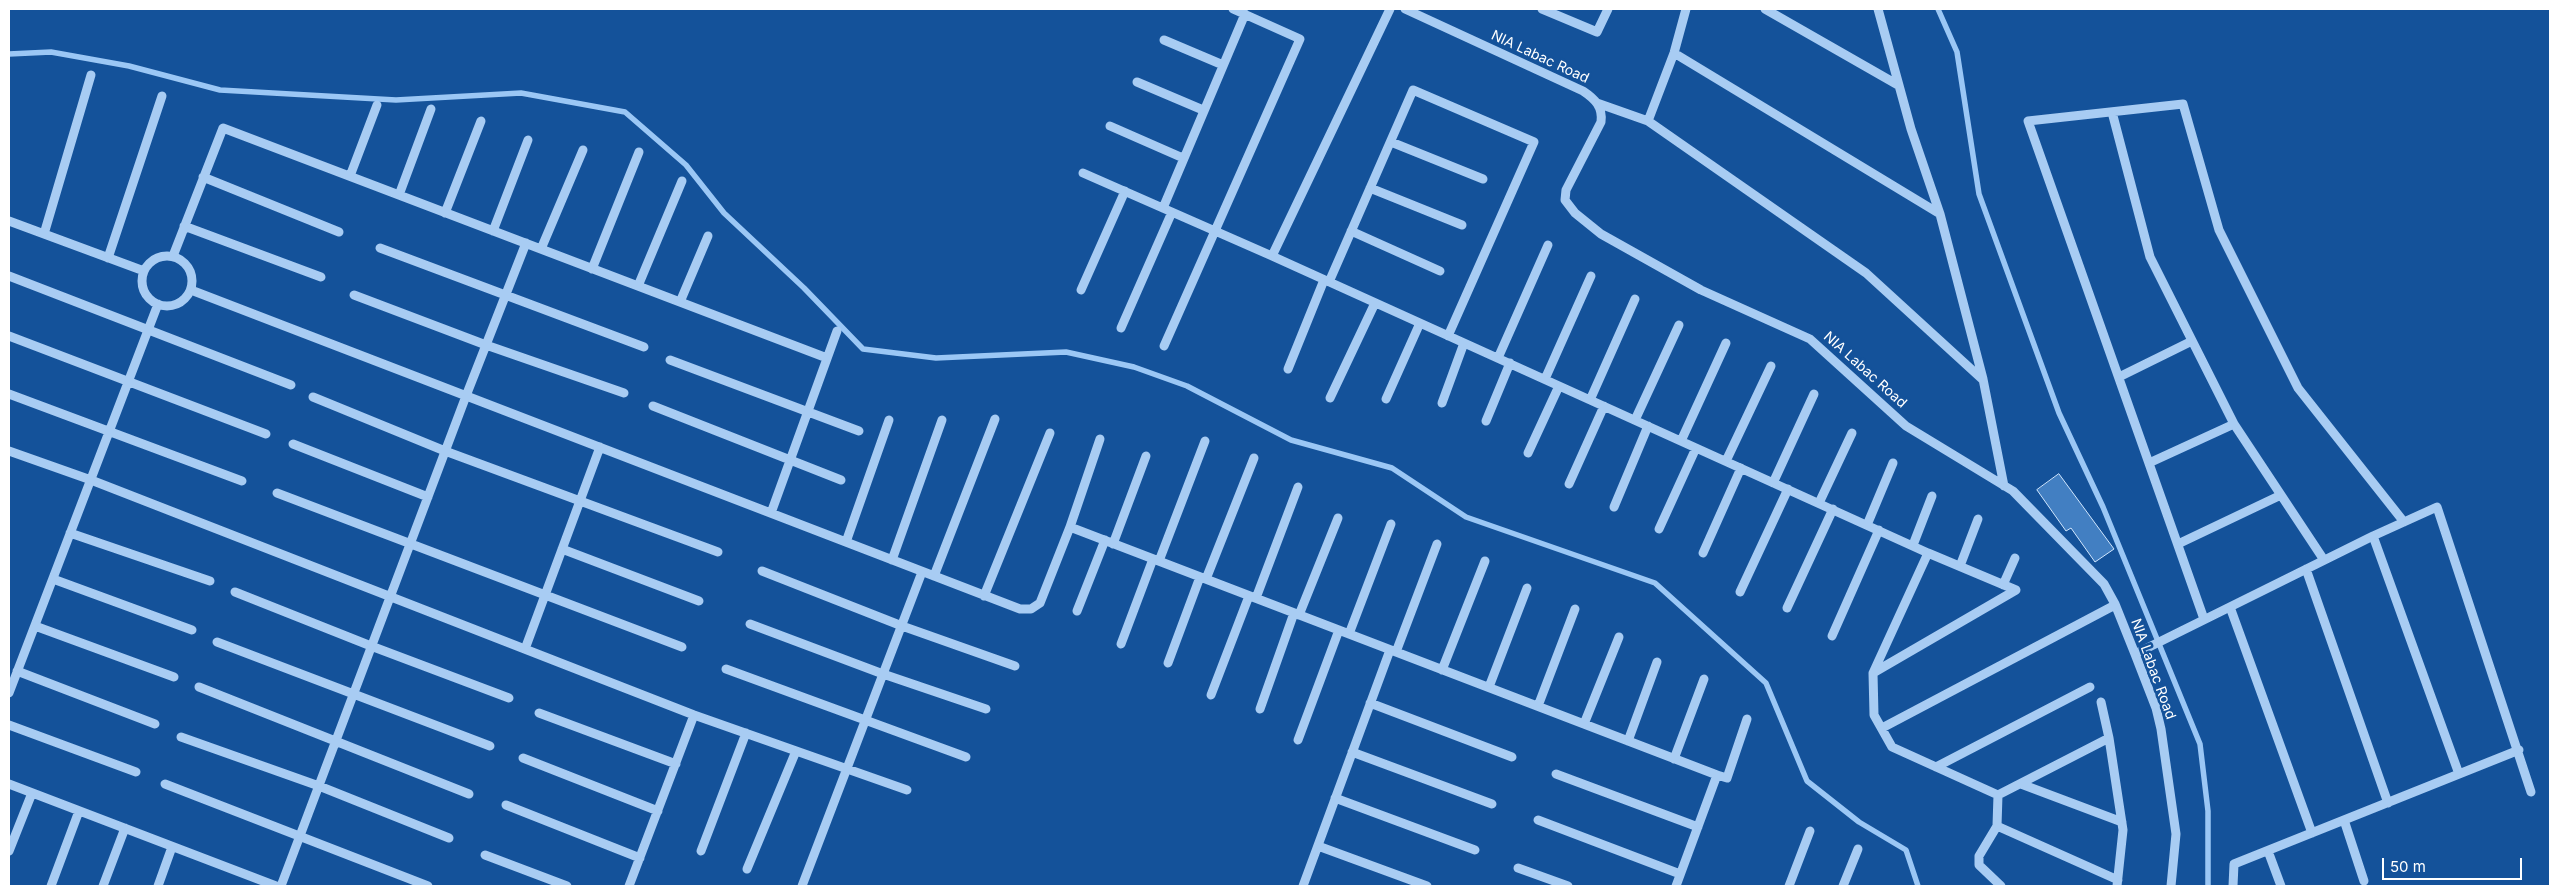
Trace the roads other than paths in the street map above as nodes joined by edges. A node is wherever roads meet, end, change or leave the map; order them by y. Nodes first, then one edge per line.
1 (1233, 9) edge
2 (1390, 9) edge
3 (1405, 9) edge
4 (1542, 9) edge
5 (1608, 9) edge
6 (1686, 9) edge
7 (1765, 9) edge
8 (1878, 9) edge
9 (1560, 12) edge
10 (1245, 14) junction
11 (1164, 40) dead end
12 (1674, 53) junction
13 (1223, 65) junction
14 (91, 75) dead end
15 (1137, 82) dead end
16 (1898, 85) junction
17 (162, 96) dead end
18 (1597, 103) junction
19 (377, 105) dead end
20 (431, 108) dead end
21 (1203, 110) junction
22 (2112, 112) junction
23 (481, 121) dead end
24 (1648, 121) junction
25 (1110, 126) dead end
26 (528, 140) dead end
27 (1390, 142) junction
28 (583, 150) dead end
29 (639, 152) dead end
30 (1183, 158) junction
31 (1083, 172) dead end
32 (350, 176) junction
33 (204, 178) junction
34 (1483, 179) dead end
35 (682, 181) dead end
36 (1370, 188) junction
37 (1125, 191) junction
38 (400, 195) junction
39 (1168, 210) junction
40 (445, 213) junction
41 (1940, 214) junction
42 (9, 221) edge
43 (1462, 225) dead end
44 (184, 226) junction
45 (1214, 230) junction
46 (493, 231) junction
47 (1351, 231) junction
48 (339, 232) dead end
49 (44, 234) junction
50 (708, 236) dead end
51 (526, 243) junction
52 (1548, 246) dead end
53 (380, 248) dead end
54 (541, 249) junction
55 (173, 256) junction
56 (1272, 256) junction
57 (108, 258) junction
58 (592, 269) junction
59 (144, 271) junction
60 (1440, 271) dead end
61 (9, 276) edge
62 (1591, 276) dead end
63 (321, 277) dead end
64 (1327, 281) junction
65 (638, 286) junction
66 (191, 290) junction
67 (1080, 290) dead end
68 (354, 294) dead end
69 (505, 296) junction
70 (1635, 300) dead end
71 (680, 302) junction
72 (1375, 302) junction
73 (158, 304) junction
74 (1420, 323) junction
75 (1679, 325) dead end
76 (1121, 328) dead end
77 (148, 331) junction
78 (836, 331) dead end
79 (9, 336) edge
80 (1448, 336) junction
81 (2192, 341) junction
82 (1464, 343) junction
83 (1726, 343) dead end
84 (486, 345) junction
85 (1164, 346) dead end
86 (644, 347) dead end
87 (827, 358) junction
88 (1498, 358) junction
89 (670, 360) dead end
90 (1510, 364) junction
91 (1771, 366) dead end
92 (1288, 368) dead end
93 (2119, 377) junction
94 (1545, 379) junction
95 (1983, 379) junction
96 (128, 382) junction
97 (291, 385) dead end
98 (1559, 386) junction
99 (9, 394) edge
100 (624, 394) dead end
101 (1814, 394) dead end
102 (466, 396) junction
103 (313, 397) dead end
104 (1330, 398) dead end
105 (1386, 400) dead end
106 (1590, 400) junction
107 (1442, 403) dead end
108 (653, 406) dead end
109 (1604, 406) junction
110 (808, 413) junction
111 (995, 419) dead end
112 (889, 420) dead end
113 (942, 420) dead end
114 (1635, 420) junction
115 (1486, 421) dead end
116 (2234, 424) junction
117 (1648, 426) junction
118 (109, 431) junction
119 (859, 431) dead end
120 (1050, 433) dead end
121 (1852, 433) dead end
122 (266, 434) dead end
123 (1100, 439) dead end
124 (1205, 441) dead end
125 (1681, 441) junction
126 (293, 444) dead end
127 (600, 448) junction
128 (1696, 448) junction
129 (9, 451) edge
130 (445, 451) junction
131 (1528, 453) dead end
132 (1146, 456) dead end
133 (1254, 458) dead end
134 (790, 461) junction
135 (1726, 461) junction
136 (1893, 463) dead end
137 (2149, 463) junction
138 (1741, 468) junction
139 (90, 480) junction
140 (842, 480) dead end
141 (242, 481) dead end
142 (1773, 483) junction
143 (1569, 484) dead end
144 (2004, 486) junction
145 (1298, 487) dead end
146 (1788, 489) junction
147 (277, 492) dead end
148 (2281, 495) junction
149 (1932, 496) dead end
150 (428, 497) junction
151 (580, 502) junction
152 (1819, 503) junction
153 (1614, 507) dead end
154 (1833, 509) junction
155 (771, 513) junction
156 (1338, 518) dead end
157 (1978, 519) dead end
158 (2404, 522) junction
159 (1391, 524) dead end
160 (1867, 525) junction
161 (1070, 527) junction
162 (1658, 529) dead end
163 (1879, 530) junction
164 (70, 534) junction
165 (2373, 536) junction
166 (846, 542) junction
167 (1109, 542) junction
168 (410, 544) junction
169 (1437, 544) dead end
170 (2178, 544) junction
171 (1912, 545) junction
172 (562, 549) junction
173 (718, 552) dead end
174 (1703, 552) dead end
175 (1928, 553) junction
176 (2015, 558) dead end
177 (892, 560) junction
178 (1156, 560) junction
179 (2324, 560) junction
180 (1485, 561) dead end
181 (1960, 566) junction
182 (2306, 569) junction
183 (762, 571) dead end
184 (922, 572) junction
185 (934, 576) junction
186 (1203, 578) junction
187 (53, 579) junction
188 (210, 581) dead end
189 (2003, 585) junction
190 (1527, 588) dead end
191 (235, 592) dead end
192 (1740, 592) dead end
193 (544, 596) junction
194 (984, 596) junction
195 (1253, 597) junction
196 (390, 598) junction
197 (699, 601) dead end
198 (2115, 605) junction
199 (2230, 607) junction
200 (1787, 608) dead end
201 (1575, 609) dead end
202 (1078, 611) dead end
203 (1297, 614) junction
204 (2204, 620) junction
205 (750, 624) dead end
206 (35, 626) junction
207 (902, 626) junction
208 (192, 630) dead end
209 (1339, 630) junction
210 (1349, 634) junction
211 (1618, 636) dead end
212 (1832, 636) dead end
213 (217, 642) dead end
214 (1121, 644) dead end
215 (371, 646) junction
216 (682, 647) dead end
217 (524, 649) junction
218 (1393, 651) junction
219 (2135, 654) junction
220 (1657, 662) dead end
221 (1168, 663) dead end
222 (1015, 666) dead end
223 (726, 669) dead end
224 (1442, 670) junction
225 (17, 671) junction
226 (1873, 672) junction
227 (883, 674) junction
228 (174, 677) dead end
229 (1704, 680) dead end
230 (199, 687) dead end
231 (2090, 687) dead end
232 (1488, 688) junction
233 (9, 693) edge
234 (354, 693) junction
235 (1211, 695) dead end
236 (509, 698) dead end
237 (2101, 702) dead end
238 (1370, 703) junction
239 (1538, 706) junction
240 (986, 709) dead end
241 (1260, 709) dead end
242 (540, 713) dead end
243 (694, 715) junction
244 (1747, 719) dead end
245 (866, 720) junction
246 (156, 724) dead end
247 (1584, 724) junction
248 (9, 725) edge
249 (1882, 728) junction
250 (746, 733) junction
251 (181, 737) dead end
252 (2109, 738) junction
253 (1298, 740) dead end
254 (1628, 741) junction
255 (336, 742) junction
256 (490, 746) dead end
257 (2519, 750) junction
258 (796, 751) junction
259 (1352, 752) junction
260 (1512, 757) dead end
261 (523, 758) dead end
262 (966, 758) dead end
263 (1674, 759) junction
264 (676, 764) junction
265 (1936, 767) junction
266 (846, 769) junction
267 (136, 772) dead end
268 (1556, 774) dead end
269 (2459, 774) junction
270 (1717, 775) junction
271 (9, 784) edge
272 (165, 784) dead end
273 (2021, 784) junction
274 (319, 786) junction
275 (907, 790) dead end
276 (2531, 792) dead end
277 (32, 793) junction
278 (469, 794) dead end
279 (1998, 795) junction
280 (1336, 798) junction
281 (2388, 803) junction
282 (1492, 804) dead end
283 (506, 806) dead end
284 (79, 811) junction
285 (658, 811) junction
286 (1538, 820) dead end
287 (2344, 820) junction
288 (2122, 822) junction
289 (1997, 826) junction
290 (1698, 827) junction
291 (125, 828) junction
292 (1810, 831) dead end
293 (2312, 833) junction
294 (300, 835) junction
295 (450, 838) dead end
296 (172, 846) junction
297 (1318, 846) junction
298 (1858, 849) dead end
299 (1475, 850) dead end
300 (9, 851) edge
301 (701, 851) dead end
302 (2268, 851) junction
303 (485, 855) dead end
304 (640, 858) junction
305 (1518, 868) dead end
306 (747, 869) dead end
307 (1680, 874) junction
308 (2364, 881) dead end
309 (2118, 883) edge
310 (51, 886) edge
311 (103, 886) edge
312 (158, 886) edge
313 (276, 886) edge
314 (281, 886) edge
315 (428, 886) edge
316 (567, 886) edge
317 (629, 886) edge
318 (802, 886) edge
319 (1303, 886) edge
320 (1427, 886) edge
321 (1568, 886) edge
322 (1678, 886) edge
323 (1789, 886) edge
324 (1843, 886) edge
325 (2001, 886) edge
326 (2171, 886) edge
327 (2233, 886) edge
328 (2281, 886) edge

1 - 10 street
2 - 56 street
3 - 18 street, NIA Labac Road
4 - 9 street
5 - 9 street
6 - 12 street
7 - 16 street
8 - 16 street
10 - 13 street
10 - 45 street
11 - 13 street
12 - 24 street
12 - 41 street
13 - 21 street
14 - 49 street
15 - 21 street
16 - 41 street
17 - 57 street
18 - 24 street
18 - 144 street, NIA Labac Road
19 - 32 street
20 - 38 street
21 - 30 street
22 - 81 street
22 - 93 street
22 - 158 street
23 - 40 street
24 - 95 street
25 - 30 street
26 - 46 street
27 - 34 street
27 - 36 street
27 - 80 street
28 - 54 street
29 - 58 street
30 - 39 street
31 - 37 street
32 - 33 street
32 - 38 street
33 - 44 street
33 - 48 street
35 - 65 street
36 - 43 street
36 - 47 street
37 - 39 street
37 - 67 street
38 - 40 street
39 - 45 street
39 - 76 street
40 - 46 street
41 - 95 street
42 - 49 street
44 - 55 street
44 - 63 street
45 - 56 street
45 - 85 street
46 - 51 street
47 - 60 street
47 - 64 street
49 - 57 street
50 - 71 street
51 - 54 street
51 - 69 street
52 - 88 street
53 - 69 street
54 - 58 street
55 - 59 street
55 - 66 street
56 - 64 street
57 - 59 street
58 - 65 street
59 - 73 street
61 - 77 street
62 - 94 street
64 - 72 street
64 - 92 street
65 - 71 street
66 - 73 street
66 - 102 street
68 - 84 street
69 - 84 street
69 - 86 street
70 - 106 street
71 - 87 street
72 - 74 street
72 - 104 street
73 - 77 street
74 - 80 street
74 - 105 street
75 - 114 street
77 - 96 street
77 - 97 street
78 - 87 street
79 - 96 street
80 - 82 street
81 - 93 street
81 - 116 street
82 - 88 street
82 - 107 street
83 - 125 street
84 - 100 street
84 - 102 street
87 - 110 street
88 - 90 street
89 - 110 street
90 - 94 street
90 - 115 street
91 - 135 street
93 - 137 street
94 - 98 street
95 - 144 street
96 - 118 street
96 - 122 street
98 - 106 street
98 - 131 street
99 - 118 street
101 - 142 street
102 - 127 street
102 - 130 street
103 - 130 street
106 - 109 street
108 - 134 street
109 - 114 street
109 - 143 street
110 - 119 street
110 - 134 street
111 - 185 street
112 - 166 street
113 - 177 street
114 - 117 street
116 - 137 street
116 - 148 street
117 - 125 street
117 - 153 street
118 - 139 street
118 - 141 street
120 - 194 street
121 - 152 street
123 - 161 street
124 - 178 street
125 - 128 street
126 - 150 street
127 - 151 street
127 - 155 street
128 - 135 street
128 - 162 street
129 - 139 street
130 - 150 street
130 - 151 street
132 - 167 street
133 - 186 street
134 - 140 street
134 - 155 street
135 - 138 street
136 - 160 street
137 - 170 street
138 - 142 street
138 - 174 street
139 - 164 street
139 - 196 street
142 - 146 street
144 - 198 street, NIA Labac Road
145 - 195 street
146 - 152 street
146 - 192 street
147 - 168 street
148 - 170 street
148 - 179 street
149 - 171 street
150 - 168 street
151 - 172 street
151 - 173 street
152 - 154 street
154 - 160 street
154 - 200 street
155 - 166 street
156 - 203 street
157 - 181 street
158 - 165 street
158 - 257 street
159 - 210 street
160 - 163 street
161 - 167 street
161 - 194 street
163 - 171 street
163 - 212 street
164 - 187 street
164 - 188 street
165 - 179 street
165 - 269 street
166 - 177 street
167 - 178 street
167 - 202 street
168 - 193 street
168 - 196 street
169 - 218 street
170 - 204 street
171 - 175 street
172 - 193 street
172 - 197 street
175 - 181 street
175 - 226 street
176 - 189 street
177 - 184 street
178 - 186 street
178 - 214 street
179 - 182 street
180 - 224 street
181 - 189 street
182 - 199 street
182 - 281 street
183 - 207 street
184 - 185 street
184 - 207 street
185 - 194 street
186 - 195 street
186 - 221 street
187 - 206 street
187 - 208 street
189 - 226 street
190 - 232 street
191 - 215 street
193 - 216 street
193 - 217 street
195 - 203 street
195 - 235 street
196 - 215 street
196 - 217 street
198 - 219 street, NIA Labac Road
198 - 249 street
199 - 204 street
199 - 293 street
201 - 239 street
203 - 209 street
203 - 241 street
204 - 219 street
205 - 227 street
206 - 225 street
206 - 228 street
207 - 222 street
207 - 227 street
209 - 210 street
209 - 253 street
210 - 218 street
211 - 247 street
213 - 234 street
215 - 234 street
215 - 236 street
217 - 243 street
218 - 224 street
218 - 238 street
219 - 326 street, NIA Labac Road
220 - 254 street
223 - 245 street
224 - 232 street
225 - 233 street
225 - 246 street
226 - 249 street
227 - 240 street
227 - 245 street
229 - 263 street
230 - 255 street
231 - 265 street
232 - 239 street
234 - 255 street
234 - 256 street
237 - 252 street
238 - 259 street
238 - 260 street
239 - 247 street
242 - 264 street
243 - 250 street
243 - 264 street
244 - 270 street
245 - 262 street
245 - 266 street
247 - 254 street
248 - 267 street
249 - 265 street
250 - 258 street
250 - 301 street
251 - 274 street
252 - 273 street
252 - 288 street
254 - 263 street
255 - 274 street
255 - 278 street
257 - 269 street
257 - 276 street
258 - 266 street
258 - 306 street
259 - 280 street
259 - 282 street
261 - 285 street
263 - 270 street
264 - 285 street
265 - 279 street
266 - 275 street
266 - 318 street
268 - 290 street
269 - 281 street
270 - 290 street
271 - 277 street
272 - 294 street
273 - 279 street
273 - 288 street
274 - 294 street
274 - 295 street
277 - 284 street
277 - 300 street
279 - 289 street
280 - 297 street
280 - 299 street
281 - 287 street
283 - 304 street
284 - 291 street
284 - 310 street
285 - 304 street
286 - 307 street
287 - 293 street
287 - 308 street
288 - 309 street
289 - 309 street
289 - 325 street
290 - 307 street
291 - 296 street
291 - 311 street
292 - 323 street
293 - 302 street
294 - 314 street
294 - 315 street
296 - 312 street
296 - 313 street
297 - 319 street
297 - 320 street
298 - 324 street
302 - 327 street
302 - 328 street
303 - 316 street
304 - 317 street
305 - 321 street
307 - 322 street

